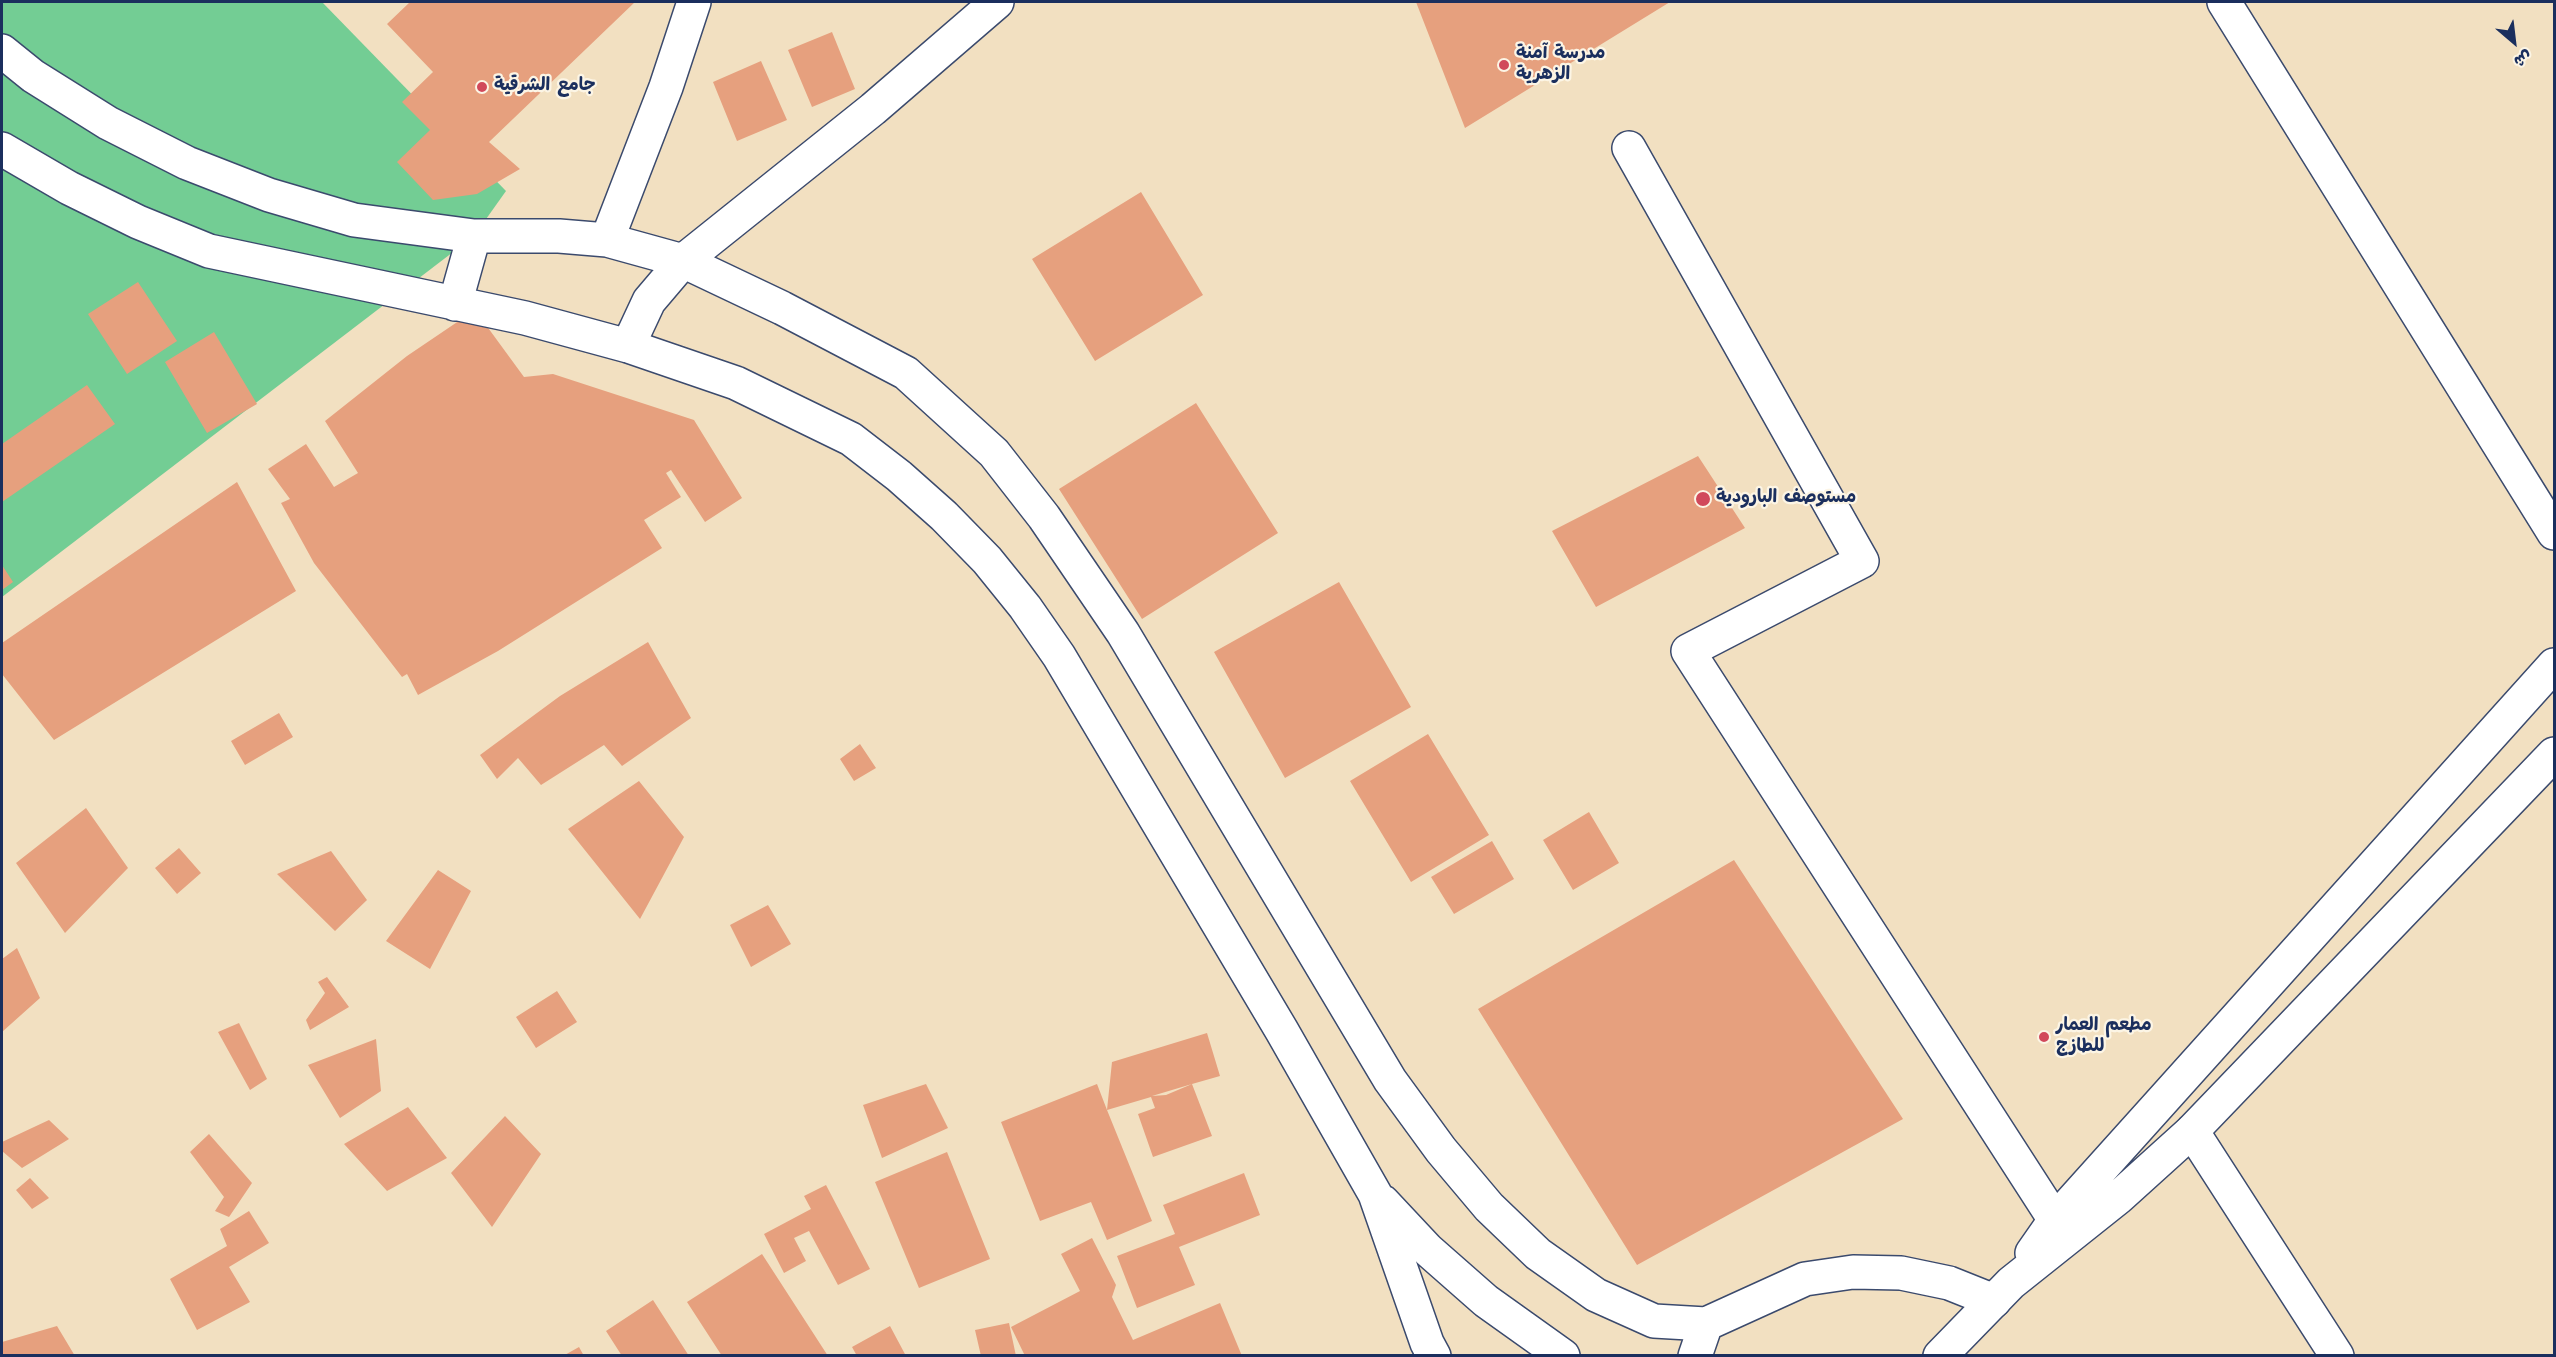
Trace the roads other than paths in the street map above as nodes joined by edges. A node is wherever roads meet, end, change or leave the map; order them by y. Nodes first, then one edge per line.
1 (694, 2) edge
2 (997, 2) edge
3 (2224, 2) edge
4 (2, 51) edge
5 (1629, 148) dead end
6 (2, 149) edge
7 (474, 236) junction
8 (607, 240) junction
9 (683, 261) junction
10 (455, 304) junction
11 (628, 346) junction
12 (2554, 533) edge
13 (2554, 665) edge
14 (2554, 754) edge
15 (2192, 1131) junction
16 (1376, 1194) junction
17 (2055, 1220) junction
18 (2003, 1292) junction
19 (1706, 1324) junction
20 (1941, 1355) edge
21 (1434, 1356) edge
22 (1563, 1356) edge
23 (1695, 1356) edge
24 (2337, 1356) edge

1 - 8 street
2 - 9 street
3 - 12 street
4 - 7 street
5 - 17 street
6 - 10 street
7 - 8 street
7 - 10 street
8 - 9 street
9 - 11 street
9 - 19 street
10 - 11 street
11 - 16 street
13 - 17 street
14 - 15 street
15 - 18 street
15 - 24 street
16 - 21 street
16 - 22 street
17 - 18 street
18 - 19 street
18 - 20 street
19 - 23 street

